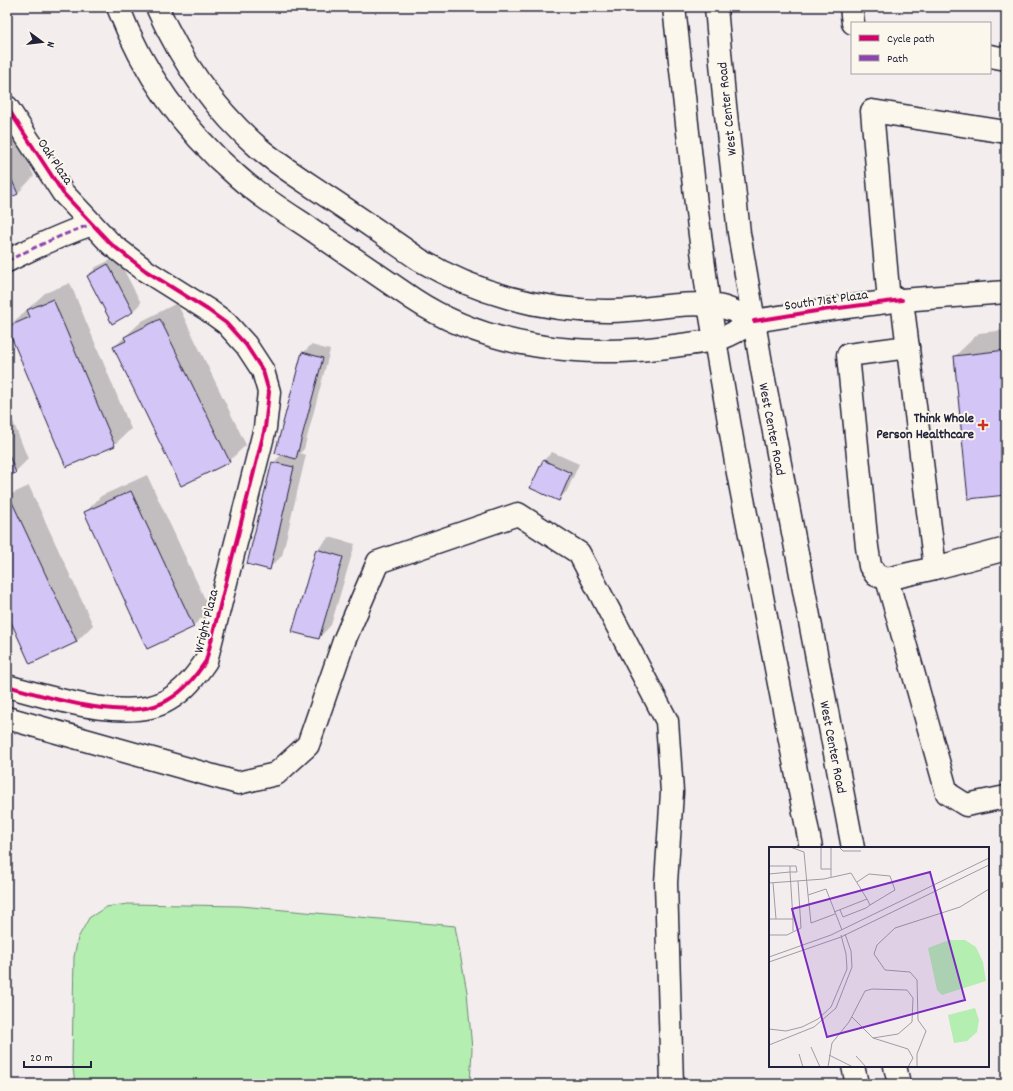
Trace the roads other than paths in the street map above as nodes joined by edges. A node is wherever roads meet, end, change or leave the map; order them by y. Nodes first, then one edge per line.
1 (118, 7) edge
2 (157, 7) edge
3 (674, 7) edge
4 (716, 7) edge
5 (851, 7) edge
6 (853, 22) edge
7 (991, 56) edge
8 (1006, 59) edge
9 (7, 107) edge
10 (1006, 132) edge
11 (92, 224) junction
12 (7, 261) edge
13 (1006, 292) edge
14 (895, 300) junction
15 (709, 305) junction
16 (754, 321) junction
17 (716, 340) junction
18 (908, 347) junction
19 (263, 371) joint
20 (1006, 549) edge
21 (935, 568) junction
22 (887, 579) junction
23 (7, 686) edge
24 (7, 718) edge
25 (1006, 797) edge
26 (811, 847) edge
27 (853, 847) edge
28 (854, 1067) edge
29 (896, 1067) edge
30 (672, 1084) edge
31 (857, 1084) edge
32 (899, 1084) edge

1 - 17 main road
2 - 15 main road
3 - 15 main road
4 - 16 main road, West Center Road
5 - 6 main road
7 - 8 main road
9 - 11 main road, Oak Plaza
10 - 14 main road
11 - 12 main road
11 - 19 main road, Oak Plaza
13 - 14 main road, South 71st Plaza
14 - 16 main road, South 71st Plaza
14 - 18 main road
15 - 16 main road
15 - 17 main road
16 - 17 main road
16 - 27 main road, West Center Road
17 - 26 main road
18 - 21 main road
18 - 22 main road
19 - 23 main road, Wright Plaza
20 - 21 main road
21 - 22 main road
22 - 25 main road
24 - 30 main road
28 - 31 main road
29 - 32 main road

